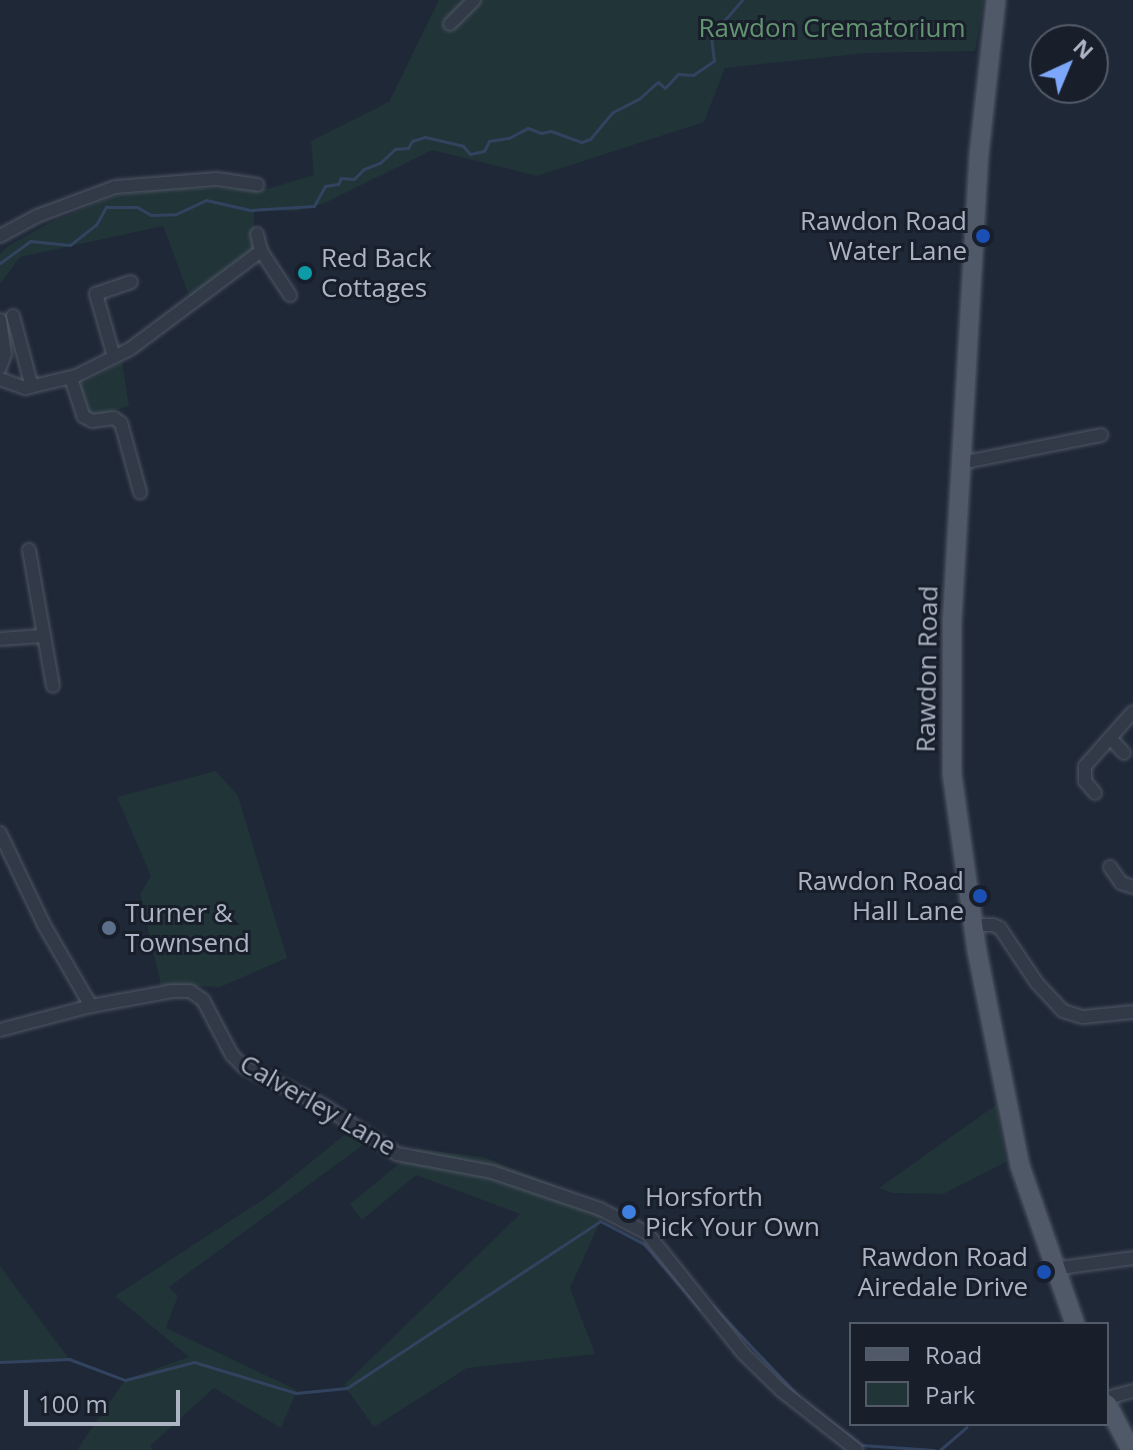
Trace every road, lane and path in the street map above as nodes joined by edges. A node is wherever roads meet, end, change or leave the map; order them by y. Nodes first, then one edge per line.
1 (474, 0) edge
2 (996, 0) edge
3 (450, 24) dead end
4 (258, 185) dead end
5 (257, 234) dead end
6 (0, 236) edge
7 (261, 251) junction
8 (131, 282) dead end
9 (290, 295) dead end
10 (6, 318) edge
11 (2, 353) edge
12 (114, 357) junction
13 (0, 368) edge
14 (71, 378) junction
15 (0, 379) edge
16 (32, 387) junction
17 (1101, 435) dead end
18 (961, 463) junction
19 (140, 492) dead end
20 (29, 550) dead end
21 (42, 636) junction
22 (0, 639) edge
23 (53, 686) dead end
24 (1133, 712) edge
25 (1111, 739) junction
26 (1124, 753) dead end
27 (1095, 793) dead end
28 (0, 833) edge
29 (1110, 867) dead end
30 (1133, 887) edge
31 (973, 925) junction
32 (91, 1006) junction
33 (1133, 1012) edge
34 (0, 1030) edge
35 (1133, 1258) edge
36 (1053, 1269) junction
37 (1074, 1322) edge
38 (1133, 1391) edge
39 (1109, 1397) edge
40 (1109, 1409) edge
41 (1126, 1448) edge
42 (857, 1450) edge

1 - 3 street
2 - 18 main road, Rawdon Road
4 - 6 street
5 - 7 street
7 - 9 street
7 - 12 street
8 - 12 street
10 - 11 street
10 - 16 street
11 - 13 street
12 - 14 street
14 - 16 street
14 - 19 street
15 - 16 street
17 - 18 street
18 - 31 main road, Rawdon Road
20 - 21 street
21 - 22 street
21 - 23 street
24 - 25 street
25 - 26 street
25 - 27 street
28 - 32 street
29 - 30 street
31 - 33 street
31 - 36 main road, Rawdon Road
32 - 34 street, Calverley Lane
32 - 42 street, Calverley Lane
35 - 36 street
36 - 37 main road, Rawdon Road
38 - 39 street
40 - 41 main road

